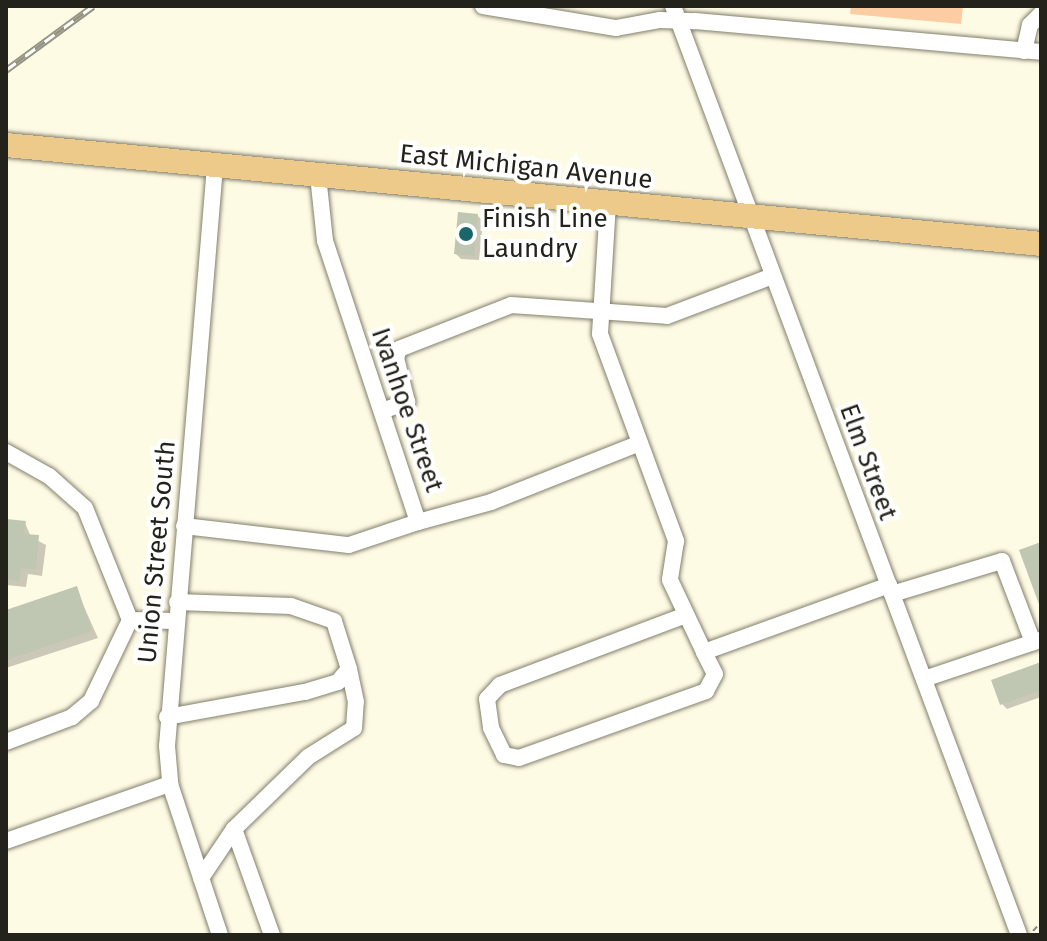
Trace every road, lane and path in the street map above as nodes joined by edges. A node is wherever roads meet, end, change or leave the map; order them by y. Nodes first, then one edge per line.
1 (483, 6) edge
2 (676, 14) edge
3 (1041, 14) edge
4 (1033, 52) edge
5 (6, 145) edge
6 (215, 166) junction
7 (318, 175) junction
8 (608, 203) junction
9 (752, 219) junction
10 (1041, 244) edge
11 (773, 276) junction
12 (600, 311) junction
13 (382, 411) junction
14 (640, 443) junction
15 (6, 452) edge
16 (418, 522) junction
17 (184, 526) junction
18 (890, 590) junction
19 (177, 602) junction
20 (686, 615) junction
21 (130, 620) junction
22 (175, 621) junction
23 (1037, 641) edge
24 (704, 652) junction
25 (349, 669) junction
26 (924, 679) junction
27 (167, 717) junction
28 (6, 742) edge
29 (170, 784) junction
30 (234, 829) junction
31 (6, 841) edge
32 (201, 878) junction
33 (1041, 922) edge
34 (220, 935) edge
35 (272, 935) edge
36 (1019, 935) edge
37 (1030, 935) edge

1 - 2 street
2 - 4 street
2 - 9 street, Elm Street
3 - 4 street
5 - 6 highway, East Michigan Avenue
6 - 7 highway, East Michigan Avenue
6 - 17 street, Union Street South
7 - 8 highway, East Michigan Avenue
7 - 13 street, Ivanhoe Street
8 - 9 highway, East Michigan Avenue
8 - 12 street
9 - 10 highway, East Michigan Avenue
9 - 11 street, Elm Street
11 - 12 street
11 - 18 street, Elm Street
12 - 13 street
12 - 14 street
13 - 16 street, Ivanhoe Street
14 - 16 street
14 - 20 street
15 - 21 street
16 - 17 street, Ivanhoe Street
17 - 19 street, Union Street South
18 - 23 street
18 - 24 street
18 - 26 street, Elm Street
19 - 22 street, Union Street South
19 - 25 street
20 - 24 street
20 - 24 street
21 - 22 street
21 - 28 street
22 - 27 street, Union Street South
23 - 26 street
25 - 27 street
25 - 30 street
26 - 36 street, Elm Street
27 - 29 street, Union Street South
29 - 31 street
29 - 32 street, Union Street South
30 - 32 street
30 - 35 street
32 - 34 street, Union Street South
33 - 37 path

